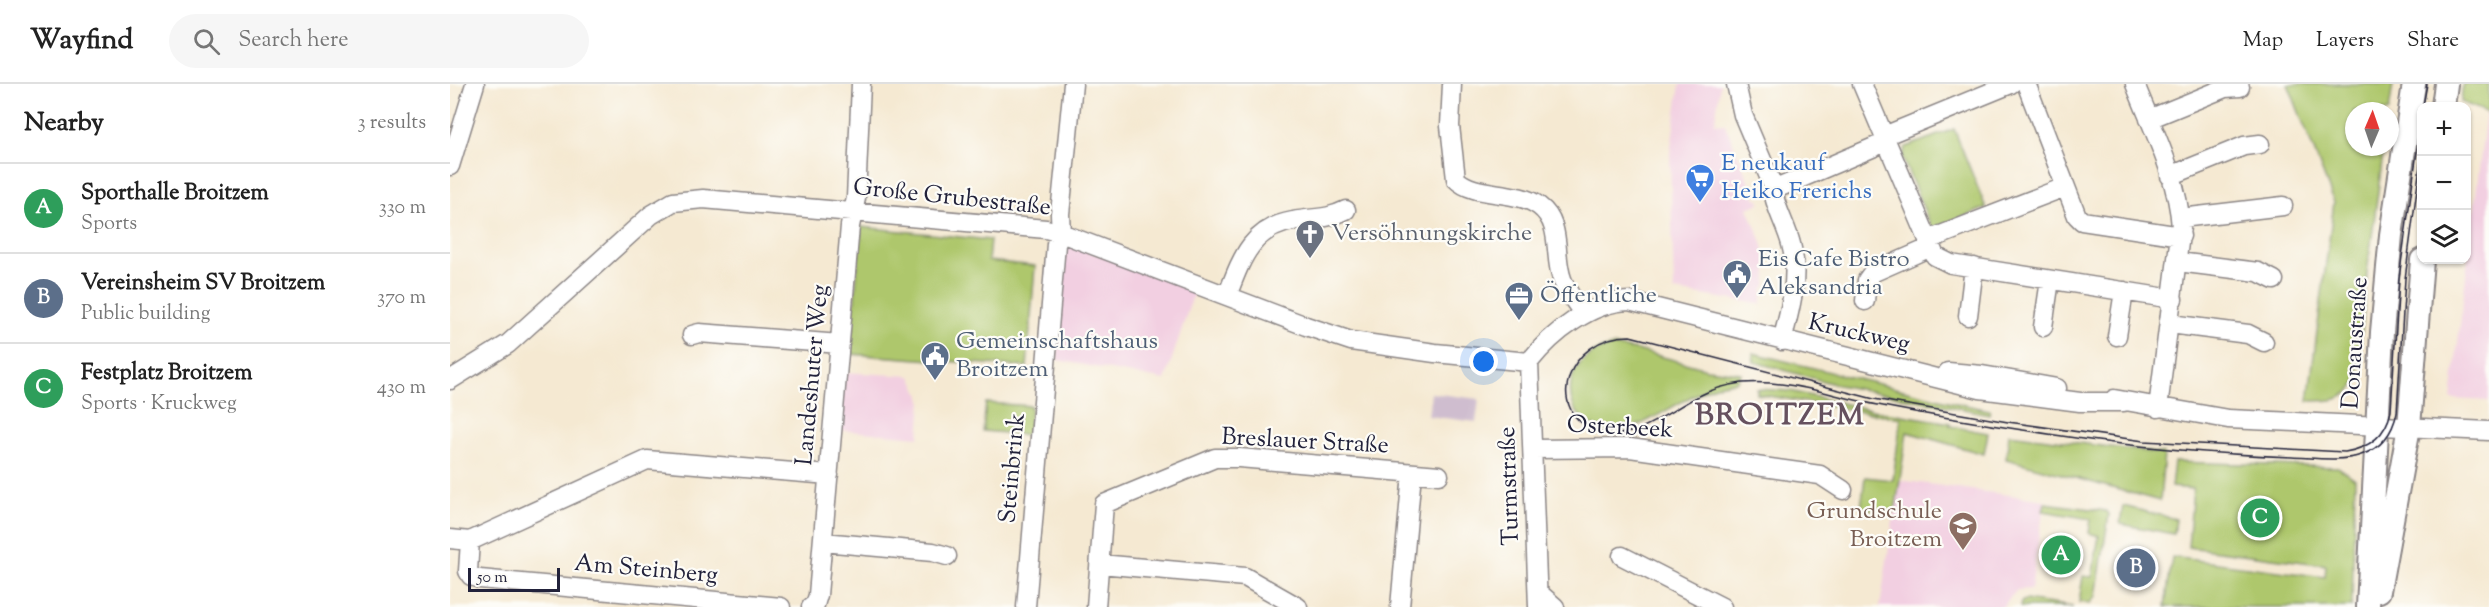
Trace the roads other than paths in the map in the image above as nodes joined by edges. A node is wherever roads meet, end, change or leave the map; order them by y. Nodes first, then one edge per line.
1 (475, 84) edge
2 (861, 84) edge
3 (1073, 84) edge
4 (1452, 84) edge
5 (1736, 84) edge
6 (1862, 84) edge
7 (2135, 84) edge
8 (2414, 84) edge
9 (2446, 84) edge
10 (2024, 85) edge
11 (2241, 87) dead end
12 (2444, 102) edge
13 (2149, 119) junction
14 (1886, 142) junction
15 (2260, 144) dead end
16 (450, 166) edge
17 (2170, 176) junction
18 (2065, 187) junction
19 (1775, 191) junction
20 (2283, 206) dead end
21 (1346, 210) dead end
22 (852, 212) junction
23 (2181, 227) junction
24 (1061, 233) junction
25 (1929, 244) junction
26 (2178, 262) junction
27 (2422, 264) edge
28 (1974, 267) junction
29 (2050, 279) junction
30 (2274, 280) dead end
31 (2124, 291) junction
32 (1227, 296) junction
33 (2173, 299) junction
34 (1864, 301) dead end
35 (1584, 314) junction
36 (1968, 315) dead end
37 (2170, 324) junction
38 (2043, 327) dead end
39 (692, 335) dead end
40 (2117, 336) dead end
41 (1782, 341) junction
42 (2264, 342) dead end
43 (840, 344) junction
44 (1529, 363) junction
45 (450, 380) edge
46 (2158, 408) junction
47 (2379, 425) junction
48 (2409, 427) junction
49 (2489, 431) edge
50 (1533, 448) junction
51 (1412, 473) junction
52 (1440, 475) dead end
53 (829, 476) junction
54 (1843, 490) dead end
55 (450, 539) edge
56 (470, 541) junction
57 (823, 542) junction
58 (947, 556) dead end
59 (1622, 556) dead end
60 (1100, 564) junction
61 (1539, 600) edge
62 (781, 607) edge
63 (811, 607) edge
64 (1026, 607) edge
65 (1096, 607) edge
66 (1298, 607) edge
67 (1400, 607) edge
68 (1555, 607) edge
69 (1722, 607) edge
70 (2368, 607) edge
71 (2376, 607) edge

1 - 16 street
2 - 22 street, Landeshuter Weg
3 - 24 street, Steinbrink
4 - 35 street
5 - 19 street
6 - 14 street
7 - 13 street
8 - 47 main road, Donaustraße
9 - 12 main road
10 - 14 street
10 - 18 street
11 - 13 street
13 - 17 street
14 - 19 street
14 - 25 street
15 - 17 street
17 - 23 street
18 - 23 street
18 - 25 street
19 - 41 street
20 - 23 street
21 - 32 street
22 - 24 street, Große Grubestraße
22 - 43 street, Landeshuter Weg
22 - 45 street, Große Grubestraße
23 - 26 street
24 - 32 street, Große Grubestraße
24 - 64 street, Steinbrink
25 - 28 street
25 - 34 street
26 - 30 street
26 - 33 street
27 - 48 main road
28 - 29 street
28 - 36 street
29 - 31 street
29 - 38 street
31 - 33 street
31 - 40 street
32 - 44 street, Große Grubestraße
33 - 37 street
35 - 41 street, Kruckweg
35 - 44 street, Kruckweg
37 - 42 street
37 - 46 street
39 - 43 street
41 - 46 street, Kruckweg
43 - 53 street, Landeshuter Weg
44 - 50 street, Turmstraße
46 - 47 street, Kruckweg
47 - 48 street, Kruckweg
47 - 70 main road, Donaustraße
48 - 49 street, Kruckweg
48 - 71 main road
50 - 54 street, Osterbeek
50 - 61 street, Turmstraße
51 - 52 street, Breslauer Straße
51 - 60 street, Breslauer Straße
51 - 67 street
53 - 56 street
53 - 57 street, Landeshuter Weg
55 - 56 street
56 - 62 street, Am Steinberg
57 - 58 street
57 - 63 street, Landeshuter Weg
59 - 69 street
60 - 65 street
60 - 66 street
61 - 68 street

